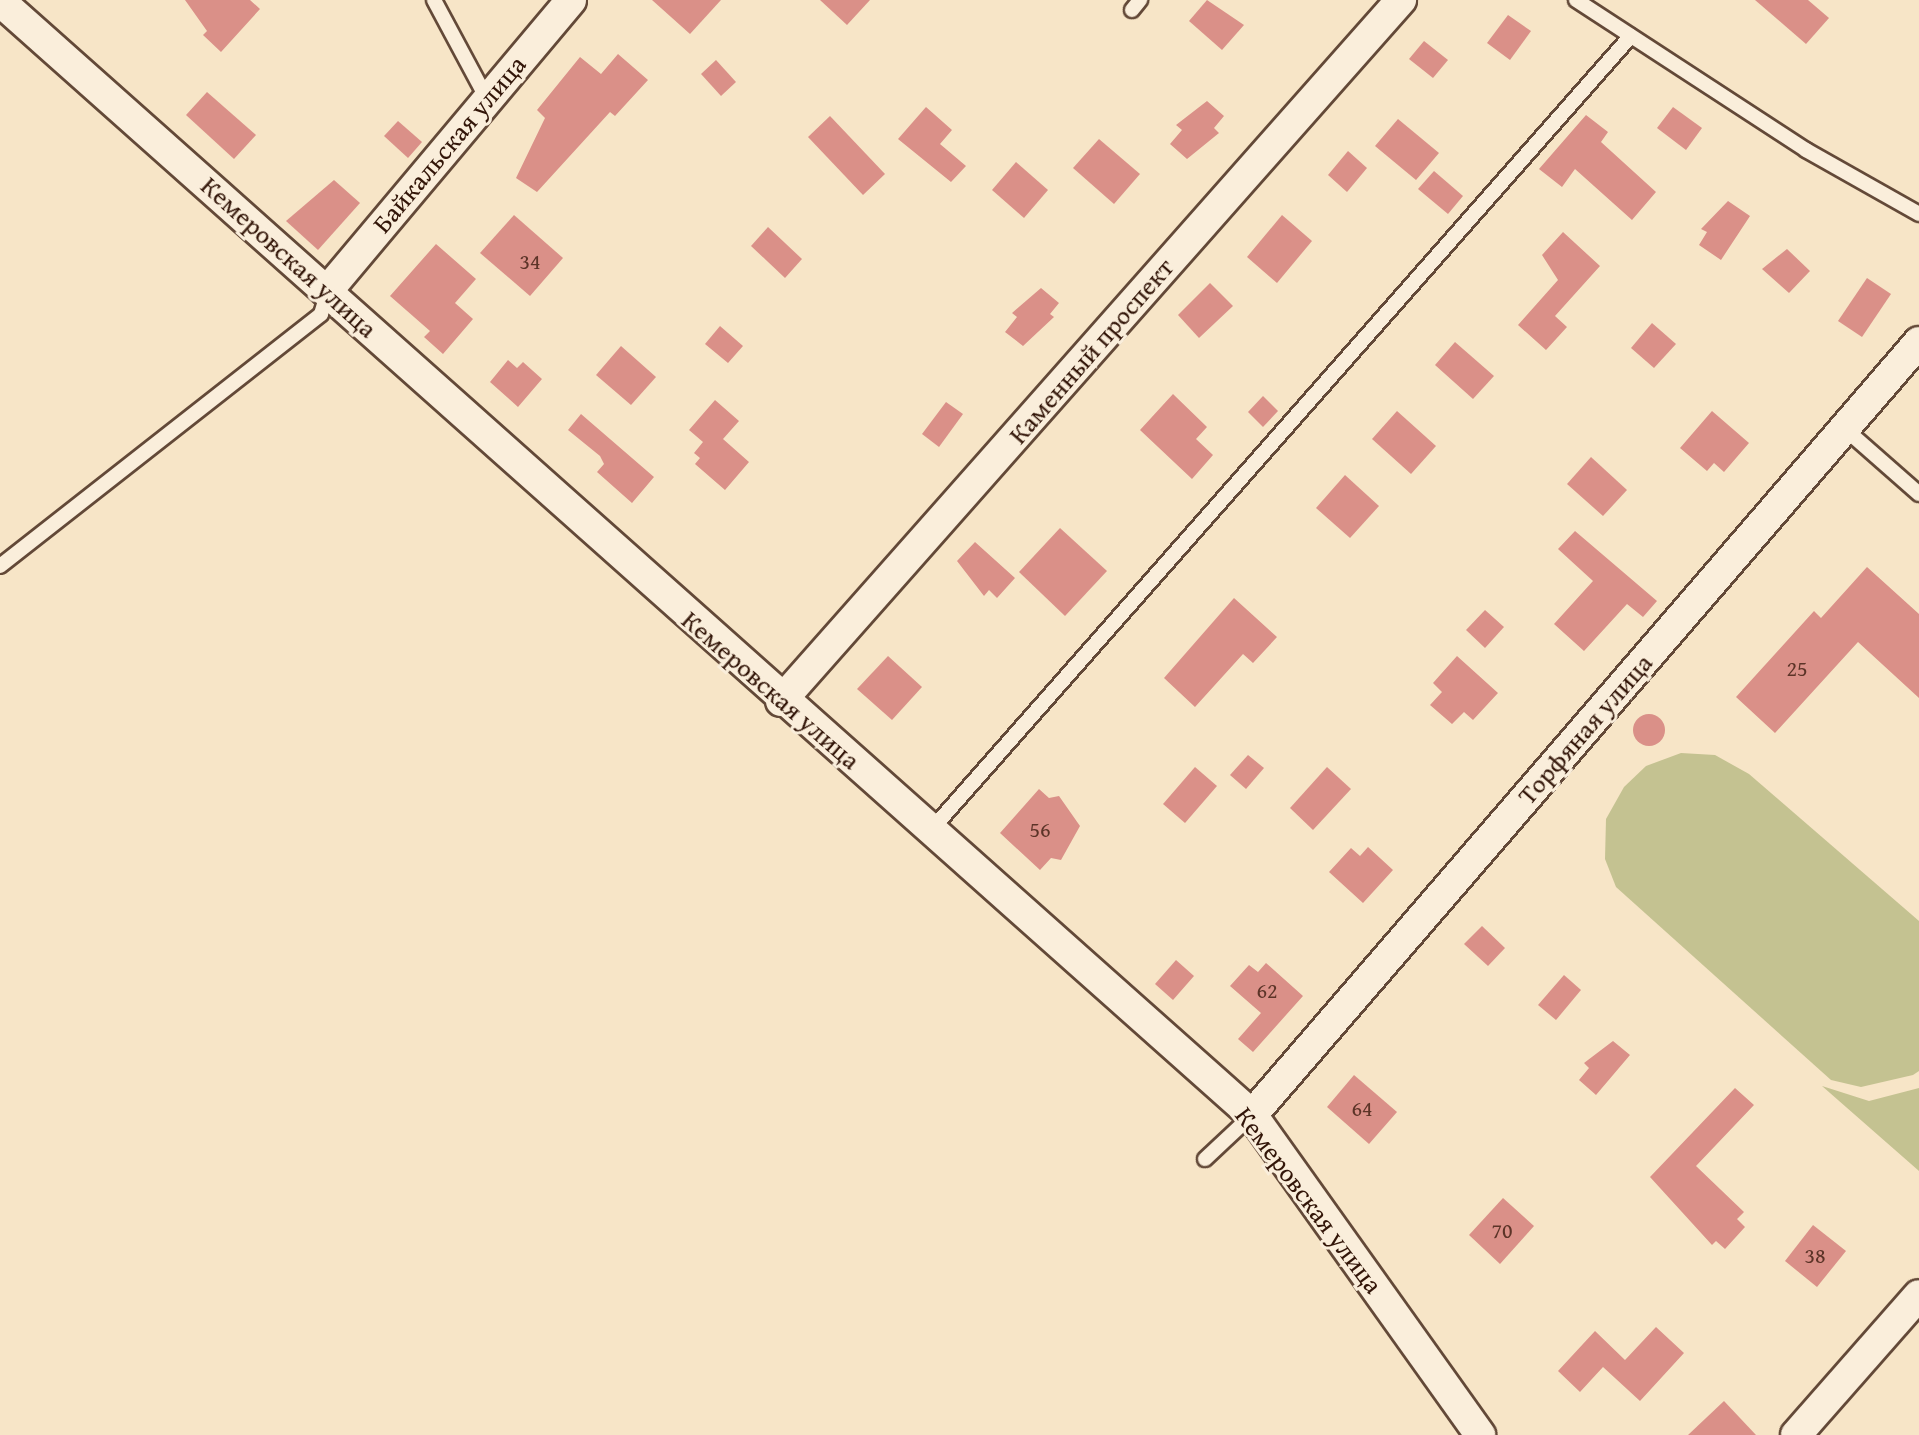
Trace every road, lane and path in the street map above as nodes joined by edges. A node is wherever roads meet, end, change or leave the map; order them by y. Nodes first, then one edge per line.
1 (434, 0) edge
2 (571, 0) edge
3 (1401, 0) edge
4 (1576, 0) edge
5 (0, 1) edge
6 (1631, 36) junction
7 (486, 97) junction
8 (1919, 214) edge
9 (328, 290) junction
10 (1919, 342) edge
11 (1844, 428) junction
12 (1919, 494) edge
13 (0, 566) edge
14 (781, 701) junction
15 (932, 829) junction
16 (1252, 1115) junction
17 (1205, 1159) dead end
18 (1919, 1295) edge
19 (1480, 1435) edge
20 (1796, 1435) edge

1 - 7 lane
2 - 7 street, Байкальская улица
3 - 14 street, Каменный проспект
4 - 6 lane
5 - 9 street, Кемеровская улица
6 - 8 lane
6 - 15 lane
7 - 9 street, Байкальская улица
9 - 13 lane
9 - 14 street, Кемеровская улица
10 - 11 street, Торфяная улица
11 - 12 lane
11 - 16 street, Торфяная улица
14 - 15 street, Кемеровская улица
15 - 16 street, Кемеровская улица
16 - 17 lane
16 - 19 street, Кемеровская улица
18 - 20 street

